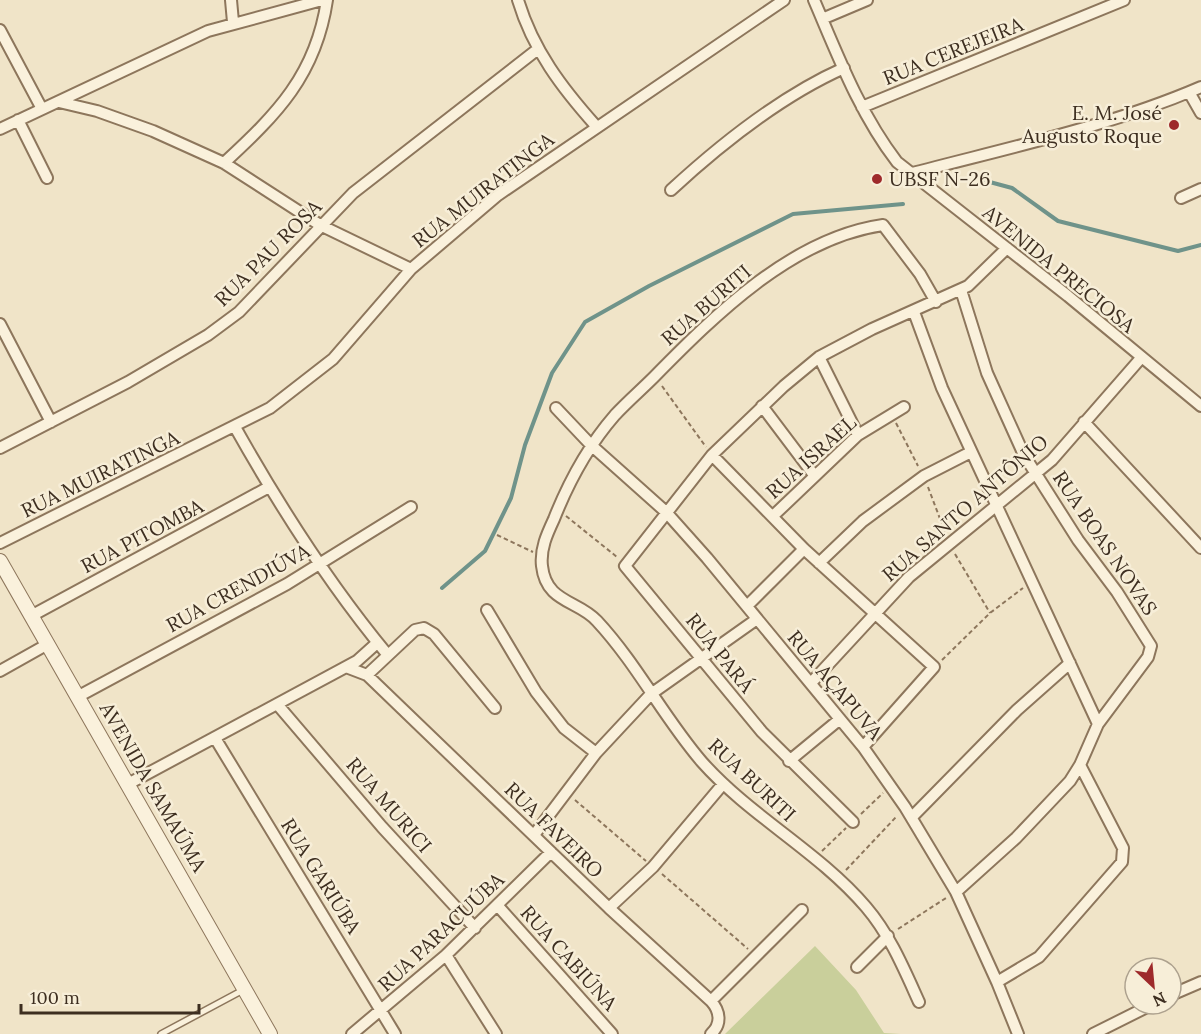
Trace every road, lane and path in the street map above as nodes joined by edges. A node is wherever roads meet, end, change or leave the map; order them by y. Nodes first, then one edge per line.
1 (231, 0) edge
2 (322, 0) edge
3 (327, 0) edge
4 (518, 0) edge
5 (784, 0) edge
6 (814, 0) edge
7 (867, 0) edge
8 (1124, 0) edge
9 (822, 19) junction
10 (232, 22) junction
11 (0, 30) edge
12 (538, 50) junction
13 (844, 68) junction
14 (1201, 87) edge
15 (1189, 92) junction
16 (59, 102) junction
17 (862, 107) junction
18 (42, 109) junction
19 (1201, 113) edge
20 (18, 120) junction
21 (596, 126) junction
22 (0, 129) edge
23 (224, 163) junction
24 (909, 174) junction
25 (46, 178) dead end
26 (1201, 189) edge
27 (670, 190) dead end
28 (1180, 198) dead end
29 (320, 225) junction
30 (1007, 248) junction
31 (411, 269) junction
32 (962, 290) junction
33 (936, 302) junction
34 (914, 312) junction
35 (0, 324) edge
36 (819, 357) junction
37 (1141, 358) junction
38 (655, 376) junction
39 (762, 406) junction
40 (1201, 406) edge
41 (904, 407) dead end
42 (556, 408) dead end
43 (891, 414) junction
44 (51, 422) junction
45 (1084, 422) junction
46 (235, 427) junction
47 (858, 435) junction
48 (591, 445) junction
49 (0, 448) edge
50 (971, 452) junction
51 (712, 455) junction
52 (1037, 474) junction
53 (814, 475) junction
54 (924, 476) junction
55 (269, 487) junction
56 (998, 505) junction
57 (411, 507) dead end
58 (557, 509) junction
59 (666, 512) junction
60 (773, 516) junction
61 (498, 535) dead end
62 (0, 543) edge
63 (1201, 548) edge
64 (804, 549) junction
65 (542, 557) junction
66 (0, 561) edge
67 (819, 563) junction
68 (319, 564) junction
69 (625, 566) junction
70 (1032, 581) junction
71 (748, 605) junction
72 (488, 610) dead end
73 (875, 615) junction
74 (31, 616) junction
75 (758, 619) junction
76 (377, 643) junction
77 (48, 644) junction
78 (387, 654) junction
79 (702, 658) junction
80 (1070, 663) junction
81 (346, 667) junction
82 (934, 667) junction
83 (0, 671) edge
84 (367, 675) junction
85 (811, 683) junction
86 (651, 694) junction
87 (79, 696) junction
88 (277, 704) junction
89 (495, 708) dead end
90 (840, 719) junction
91 (1098, 724) junction
92 (215, 738) junction
93 (863, 747) junction
94 (596, 753) junction
95 (789, 761) junction
96 (1080, 765) junction
97 (128, 783) junction
98 (723, 784) junction
99 (906, 807) junction
100 (912, 818) junction
101 (853, 822) dead end
102 (534, 835) junction
103 (551, 852) junction
104 (839, 878) junction
105 (956, 892) junction
106 (498, 906) junction
107 (609, 908) junction
108 (802, 910) dead end
109 (475, 928) junction
110 (888, 936) junction
111 (446, 955) junction
112 (857, 967) dead end
113 (998, 982) junction
114 (1201, 982) edge
115 (246, 989) junction
116 (1183, 990) edge
117 (711, 1001) junction
118 (919, 1002) dead end
119 (382, 1010) junction
120 (1129, 1016) edge
121 (713, 1032) edge
122 (161, 1034) edge
123 (270, 1034) edge
124 (352, 1034) edge
125 (395, 1034) edge
126 (496, 1034) edge
127 (612, 1034) edge
128 (1018, 1034) edge
129 (1093, 1034) edge

1 - 10 street
2 - 10 street
3 - 23 street
4 - 12 street
5 - 21 street, RUA MUIRATINGA
6 - 9 street, AVENIDA PRECIOSA
7 - 9 street
8 - 17 street, RUA CEREJEIRA
9 - 13 street, AVENIDA PRECIOSA
10 - 16 street
11 - 18 street
12 - 21 street
12 - 29 street, RUA PAU ROSA
13 - 17 street, AVENIDA PRECIOSA
13 - 27 street
14 - 15 street
15 - 19 street
15 - 24 street
16 - 18 street
16 - 23 street
17 - 24 street, AVENIDA PRECIOSA
18 - 20 street
20 - 22 street
20 - 25 street
21 - 31 street, RUA MUIRATINGA
23 - 29 street
24 - 30 street, AVENIDA PRECIOSA
26 - 28 street
29 - 31 street
29 - 44 street, RUA PAU ROSA
30 - 32 street
30 - 37 street, AVENIDA PRECIOSA
31 - 46 street, RUA MUIRATINGA
32 - 33 street
32 - 52 street, RUA BOAS NOVAS
33 - 34 street
33 - 38 street, RUA BURITI
34 - 36 street
34 - 50 street
35 - 44 street
36 - 39 street
36 - 47 street
37 - 40 street, AVENIDA PRECIOSA
37 - 45 street, RUA SANTO ANTÔNIO
38 - 48 street, RUA BURITI
38 - 51 path
39 - 51 street
39 - 53 street
41 - 43 street, RUA ISRAEL
42 - 48 street, RUA AÇAPUVA
43 - 47 street, RUA ISRAEL
43 - 54 path
44 - 49 street, RUA PAU ROSA
45 - 52 street, RUA SANTO ANTÔNIO
45 - 63 street
46 - 55 street
46 - 62 street, RUA MUIRATINGA
47 - 53 street, RUA ISRAEL
48 - 58 street, RUA BURITI
48 - 59 street, RUA AÇAPUVA
50 - 54 street
50 - 56 street
51 - 59 street
51 - 60 street
52 - 56 street, RUA SANTO ANTÔNIO
52 - 91 street, RUA BOAS NOVAS
53 - 60 street, RUA ISRAEL
54 - 67 street
55 - 68 street
55 - 74 street, RUA PITOMBA
56 - 70 street
56 - 73 street, RUA SANTO ANTÔNIO
57 - 68 street, RUA CRENDIÚVA
58 - 65 street, RUA BURITI
58 - 69 path
59 - 69 street
59 - 71 street, RUA AÇAPUVA
60 - 64 street
61 - 65 path
64 - 67 street
64 - 71 street
65 - 86 street, RUA BURITI
66 - 74 street, AVENIDA SAMAÚMA
67 - 73 street
68 - 76 street
68 - 87 street, RUA CRENDIÚVA
69 - 79 street, RUA PARÁ
70 - 80 street
70 - 82 path
71 - 75 street, RUA AÇAPUVA
72 - 94 street
73 - 82 street
73 - 85 street, RUA SANTO ANTÔNIO
74 - 77 street, AVENIDA SAMAÚMA
75 - 79 street
75 - 85 street, RUA AÇAPUVA
76 - 78 street
76 - 81 street
77 - 83 street
77 - 87 street, AVENIDA SAMAÚMA
78 - 84 street
78 - 89 street
79 - 86 street
79 - 95 street, RUA PARÁ
80 - 91 street
80 - 100 street
81 - 84 street, RUA FAVEIRO
81 - 88 street
82 - 93 street
84 - 102 street, RUA FAVEIRO
85 - 90 street, RUA AÇAPUVA
86 - 94 street
86 - 98 street, RUA BURITI
87 - 97 street, AVENIDA SAMAÚMA
88 - 92 street
88 - 109 street, RUA MURICI
90 - 93 street, RUA AÇAPUVA
90 - 95 street
91 - 96 street
92 - 97 street
92 - 119 street, RUA GARIÚBA
93 - 99 street, RUA AÇAPUVA
94 - 102 street
95 - 101 street, RUA PARÁ
96 - 105 street
96 - 113 street
97 - 115 street, AVENIDA SAMAÚMA
98 - 104 street, RUA BURITI
98 - 107 street
99 - 100 street, RUA AÇAPUVA
99 - 104 path
100 - 105 street, RUA AÇAPUVA
102 - 103 street, RUA FAVEIRO
103 - 106 street, RUA PARACUÚBA
103 - 107 street, RUA FAVEIRO
104 - 110 street, RUA BURITI
105 - 110 path
105 - 113 street, RUA AÇAPUVA
106 - 109 street, RUA PARACUÚBA
106 - 127 street, RUA CABIÚNA
107 - 117 street, RUA FAVEIRO
108 - 117 street
109 - 111 street, RUA PARACUÚBA
110 - 112 street
110 - 118 street, RUA BURITI
111 - 119 street, RUA PARACUÚBA
111 - 126 street
113 - 128 street, RUA AÇAPUVA
114 - 116 street
115 - 122 lane
115 - 123 street, AVENIDA SAMAÚMA
117 - 121 street
119 - 124 street, RUA PARACUÚBA
119 - 125 street, RUA GARIÚBA
120 - 129 street

